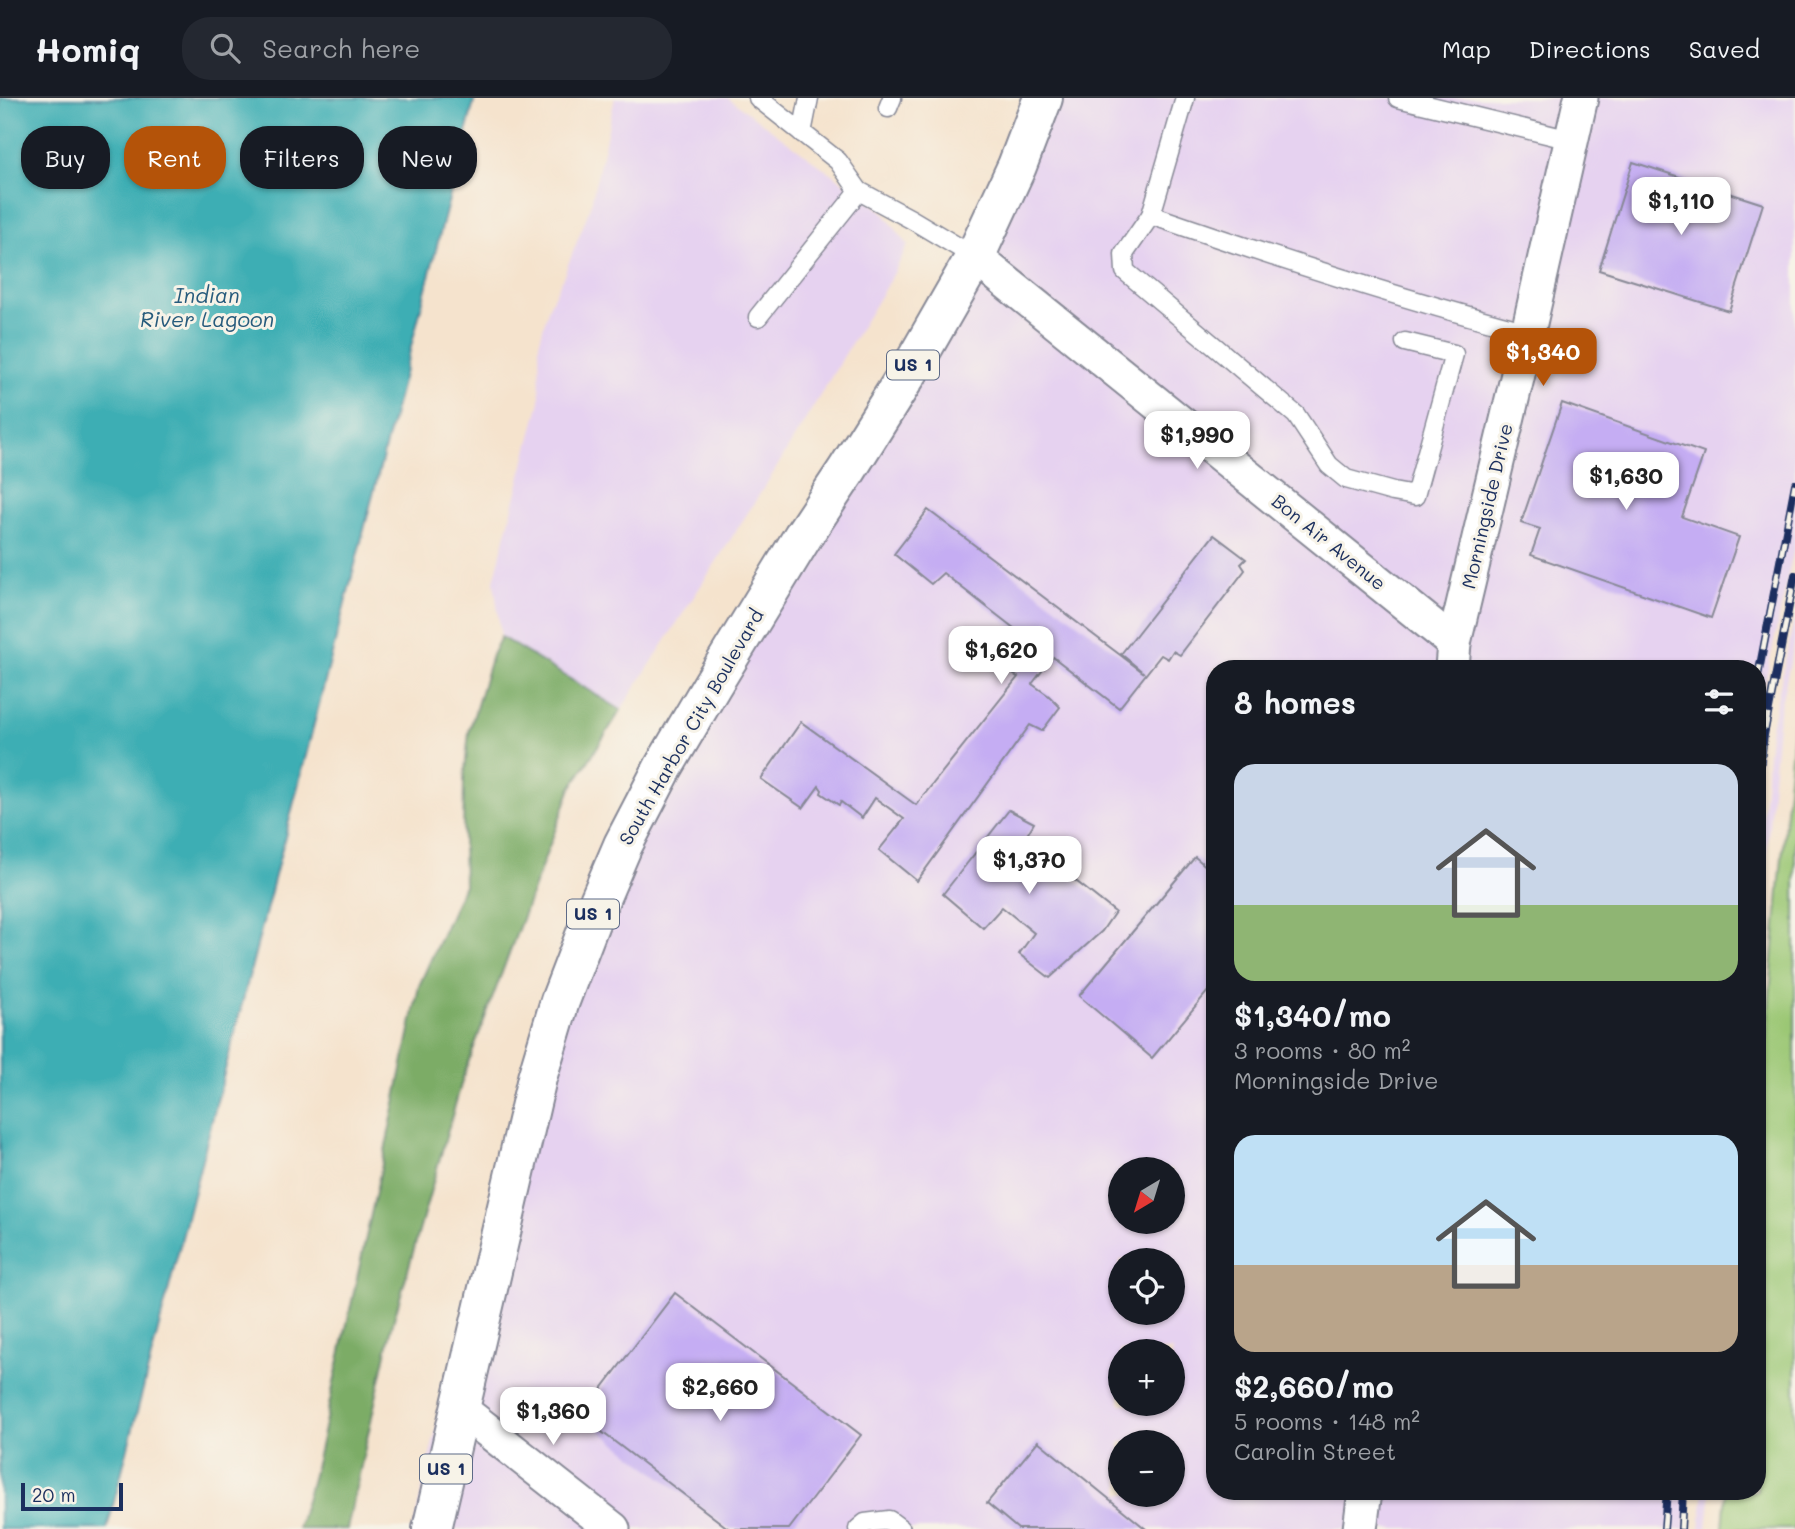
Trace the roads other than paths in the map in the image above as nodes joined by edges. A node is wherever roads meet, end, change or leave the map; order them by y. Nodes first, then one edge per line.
1 (809, 98) edge
2 (1043, 98) edge
3 (1185, 98) edge
4 (1398, 98) edge
5 (1581, 98) edge
6 (761, 99) edge
7 (802, 133) junction
8 (1571, 141) junction
9 (859, 191) junction
10 (1151, 215) junction
11 (975, 257) junction
12 (758, 317) dead end
13 (1528, 332) junction
14 (1405, 342) dead end
15 (1453, 656) edge
16 (459, 1408) junction
17 (1364, 1500) edge
18 (432, 1529) edge
19 (613, 1529) edge
20 (858, 1529) edge
21 (901, 1529) edge
22 (1360, 1529) edge

1 - 7 lane
2 - 11 main road, South Harbor City Boulevard / US 1
3 - 10 lane
4 - 8 lane
5 - 8 street, Morningside Drive
6 - 7 lane
7 - 9 lane
8 - 13 street, Morningside Drive
9 - 11 lane
9 - 12 lane
10 - 13 lane
10 - 14 lane
11 - 15 street, Bon Air Avenue
11 - 16 main road, South Harbor City Boulevard / US 1
13 - 15 street, Morningside Drive
16 - 18 main road, South Harbor City Boulevard / US 1
16 - 19 street
17 - 22 street
20 - 21 lane

